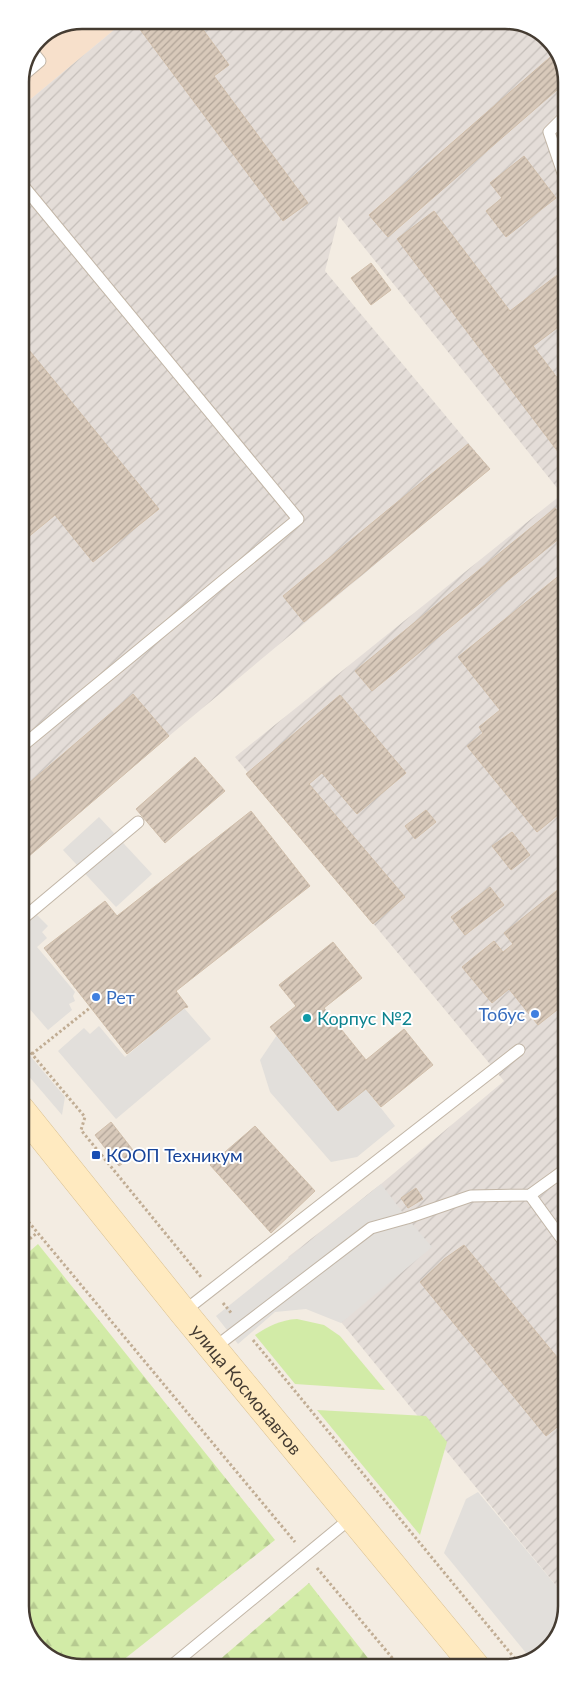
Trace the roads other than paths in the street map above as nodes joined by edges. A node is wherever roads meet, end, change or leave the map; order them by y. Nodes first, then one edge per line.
1 (36, 56) edge
2 (31, 69) edge
3 (558, 123) edge
4 (558, 158) edge
5 (29, 193) edge
6 (29, 739) edge
7 (138, 822) dead end
8 (29, 913) edge
9 (518, 1050) dead end
10 (29, 1120) edge
11 (558, 1174) edge
12 (530, 1194) junction
13 (558, 1234) edge
14 (184, 1312) junction
15 (214, 1348) junction
16 (353, 1516) junction
17 (181, 1659) edge
18 (469, 1659) edge

1 - 2 lane
3 - 4 lane
5 - 6 lane
7 - 8 lane
9 - 14 lane
10 - 14 main road, улица Космонавтов
11 - 12 lane
12 - 13 lane
12 - 15 lane
14 - 15 main road, улица Космонавтов
15 - 16 main road, улица Космонавтов
16 - 17 lane
16 - 18 main road, улица Космонавтов

